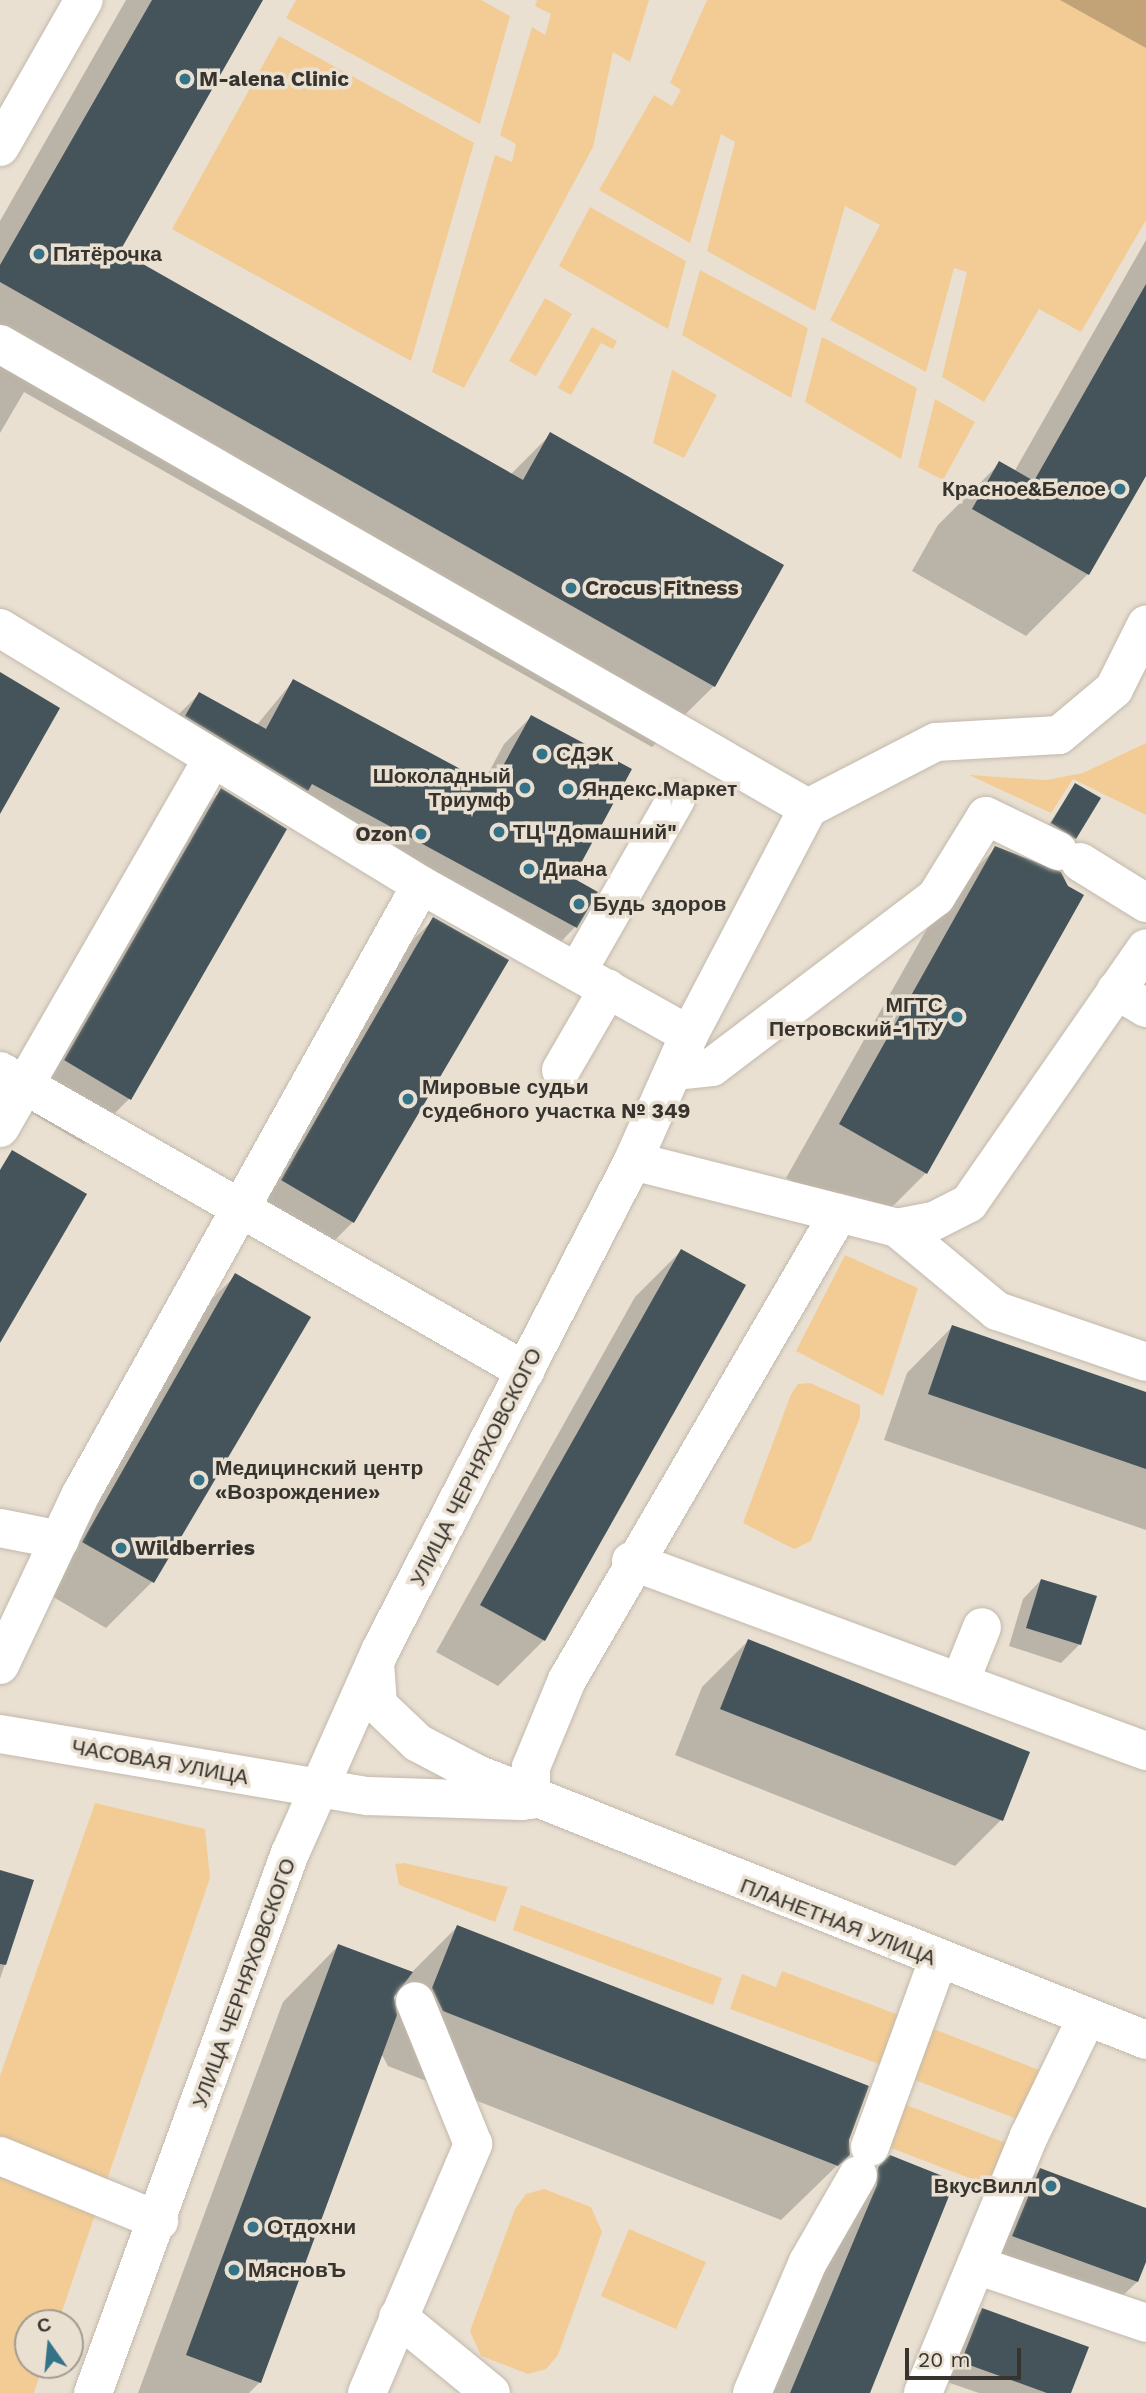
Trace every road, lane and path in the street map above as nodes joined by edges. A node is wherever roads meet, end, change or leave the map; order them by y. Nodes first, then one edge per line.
1 (84, 0) edge
2 (0, 147) edge
3 (0, 344) edge
4 (1146, 625) edge
5 (0, 628) edge
6 (214, 758) junction
7 (676, 799) dead end
8 (808, 808) junction
9 (421, 885) junction
10 (1146, 903) edge
11 (1146, 948) edge
12 (593, 981) junction
13 (1131, 999) edge
14 (689, 1035) junction
15 (561, 1070) dead end
16 (675, 1071) junction
17 (12, 1078) edge
18 (0, 1128) edge
19 (633, 1161) junction
20 (241, 1207) junction
21 (839, 1213) junction
22 (897, 1228) junction
23 (1146, 1362) edge
24 (525, 1371) junction
25 (0, 1528) edge
26 (60, 1540) junction
27 (631, 1562) junction
28 (982, 1627) dead end
29 (375, 1663) junction
30 (0, 1665) edge
31 (960, 1682) junction
32 (0, 1734) edge
33 (1146, 1751) edge
34 (320, 1788) junction
35 (531, 1800) junction
36 (939, 1960) junction
37 (415, 2001) dead end
38 (1087, 2017) junction
39 (1146, 2040) edge
40 (0, 2156) edge
41 (159, 2221) junction
42 (976, 2265) junction
43 (398, 2317) junction
44 (1146, 2323) edge
45 (93, 2393) edge
46 (367, 2393) edge
47 (491, 2393) edge
48 (752, 2393) edge
49 (923, 2393) edge

1 - 2 street
3 - 8 street
4 - 8 street
5 - 6 street
6 - 9 street
6 - 17 street
7 - 12 street
8 - 14 street, УЛИЦА ЧЕРНЯХОВСКОГО
9 - 12 street
9 - 20 street
10 - 16 street
11 - 13 street
12 - 14 street
12 - 15 street
13 - 22 street
14 - 16 street, УЛИЦА ЧЕРНЯХОВСКОГО
16 - 19 street, УЛИЦА ЧЕРНЯХОВСКОГО
17 - 18 street
17 - 20 street
19 - 21 street
19 - 24 street, УЛИЦА ЧЕРНЯХОВСКОГО
20 - 24 street
20 - 26 street
21 - 22 street
21 - 27 street
22 - 23 street
24 - 29 street, УЛИЦА ЧЕРНЯХОВСКОГО
25 - 26 street
26 - 30 street
27 - 31 street
27 - 35 street
28 - 31 street
29 - 34 street, УЛИЦА ЧЕРНЯХОВСКОГО
29 - 35 street, ПЛАНЕТНАЯ УЛИЦА
31 - 33 street
32 - 34 street, ЧАСОВАЯ УЛИЦА
34 - 35 street, ПЛАНЕТНАЯ УЛИЦА
34 - 41 street, УЛИЦА ЧЕРНЯХОВСКОГО
35 - 36 street, ПЛАНЕТНАЯ УЛИЦА
36 - 38 street, ПЛАНЕТНАЯ УЛИЦА
36 - 48 street
37 - 43 street
38 - 39 street, ПЛАНЕТНАЯ УЛИЦА
38 - 42 street
40 - 41 street
41 - 45 street, УЛИЦА ЧЕРНЯХОВСКОГО
42 - 44 street
42 - 49 street
43 - 46 street
43 - 47 street

